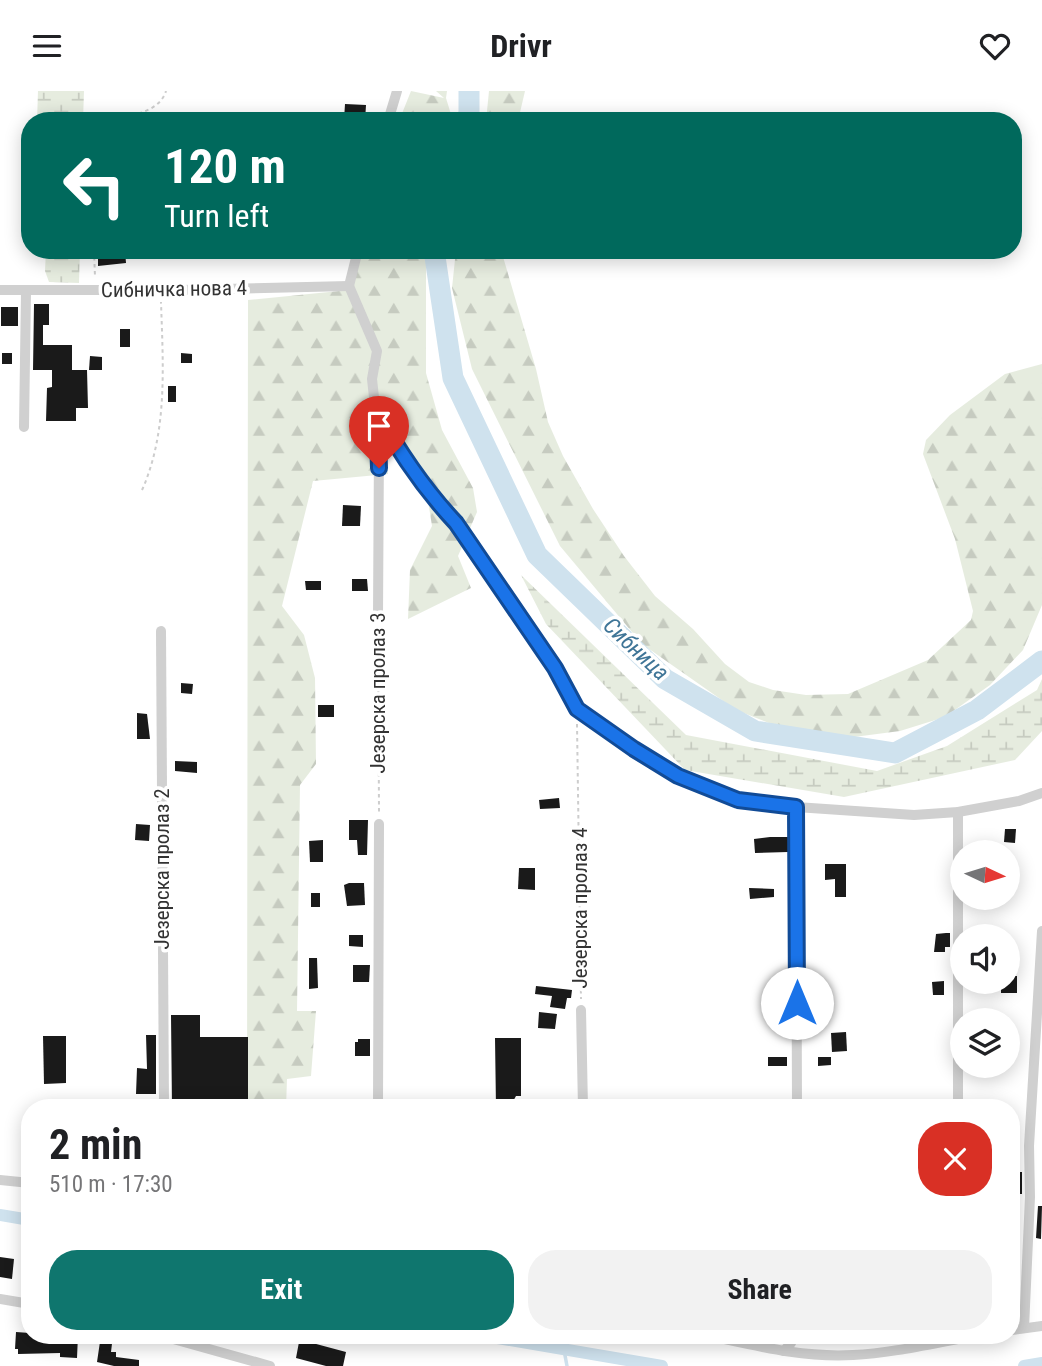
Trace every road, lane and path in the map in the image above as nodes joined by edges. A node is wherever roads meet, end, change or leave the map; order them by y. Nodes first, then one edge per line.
1 (166, 91) edge
2 (397, 91) edge
3 (143, 112) edge
4 (391, 112) edge
5 (94, 259) edge
6 (356, 259) edge
7 (349, 286) junction
8 (0, 290) edge
9 (161, 290) junction
10 (26, 291) junction
11 (95, 291) junction
12 (377, 412) junction
13 (24, 427) dead end
14 (142, 490) dead end
15 (378, 616) joint
16 (161, 631) dead end
17 (577, 709) junction
18 (1042, 793) edge
19 (796, 807) junction
20 (958, 813) junction
21 (379, 824) joint
22 (1042, 931) edge
23 (581, 1010) joint
24 (164, 1099) edge
25 (378, 1099) edge
26 (583, 1099) edge
27 (797, 1099) edge
28 (958, 1099) edge
29 (0, 1180) edge
30 (21, 1182) edge
31 (0, 1299) edge
32 (21, 1302) edge
33 (1042, 1326) edge
34 (1024, 1328) junction
35 (1020, 1329) edge
36 (191, 1344) edge
37 (749, 1344) edge
38 (791, 1344) edge
39 (923, 1344) edge
40 (783, 1351) junction
41 (270, 1366) edge

1 - 3 path
2 - 4 street
5 - 11 path
6 - 7 street
7 - 9 street, Сибничка нова 4
7 - 12 street, Језерска пролаз 3
8 - 10 street, Сибничка нова 4
9 - 11 street, Сибничка нова 4
9 - 14 path
10 - 11 street, Сибничка нова 4
10 - 13 street
12 - 15 street, Језерска пролаз 3
12 - 17 street
15 - 21 path, Језерска пролаз 3
16 - 24 street, Језерска пролаз 2
17 - 19 street
17 - 23 path, Језерска пролаз 4
18 - 20 street
19 - 20 street
19 - 27 street
20 - 28 street
21 - 25 street
22 - 34 street
23 - 26 street, Језерска пролаз 4
29 - 30 street
31 - 32 street
33 - 34 street
34 - 35 street
36 - 41 street
37 - 40 street
38 - 40 street
39 - 40 street

